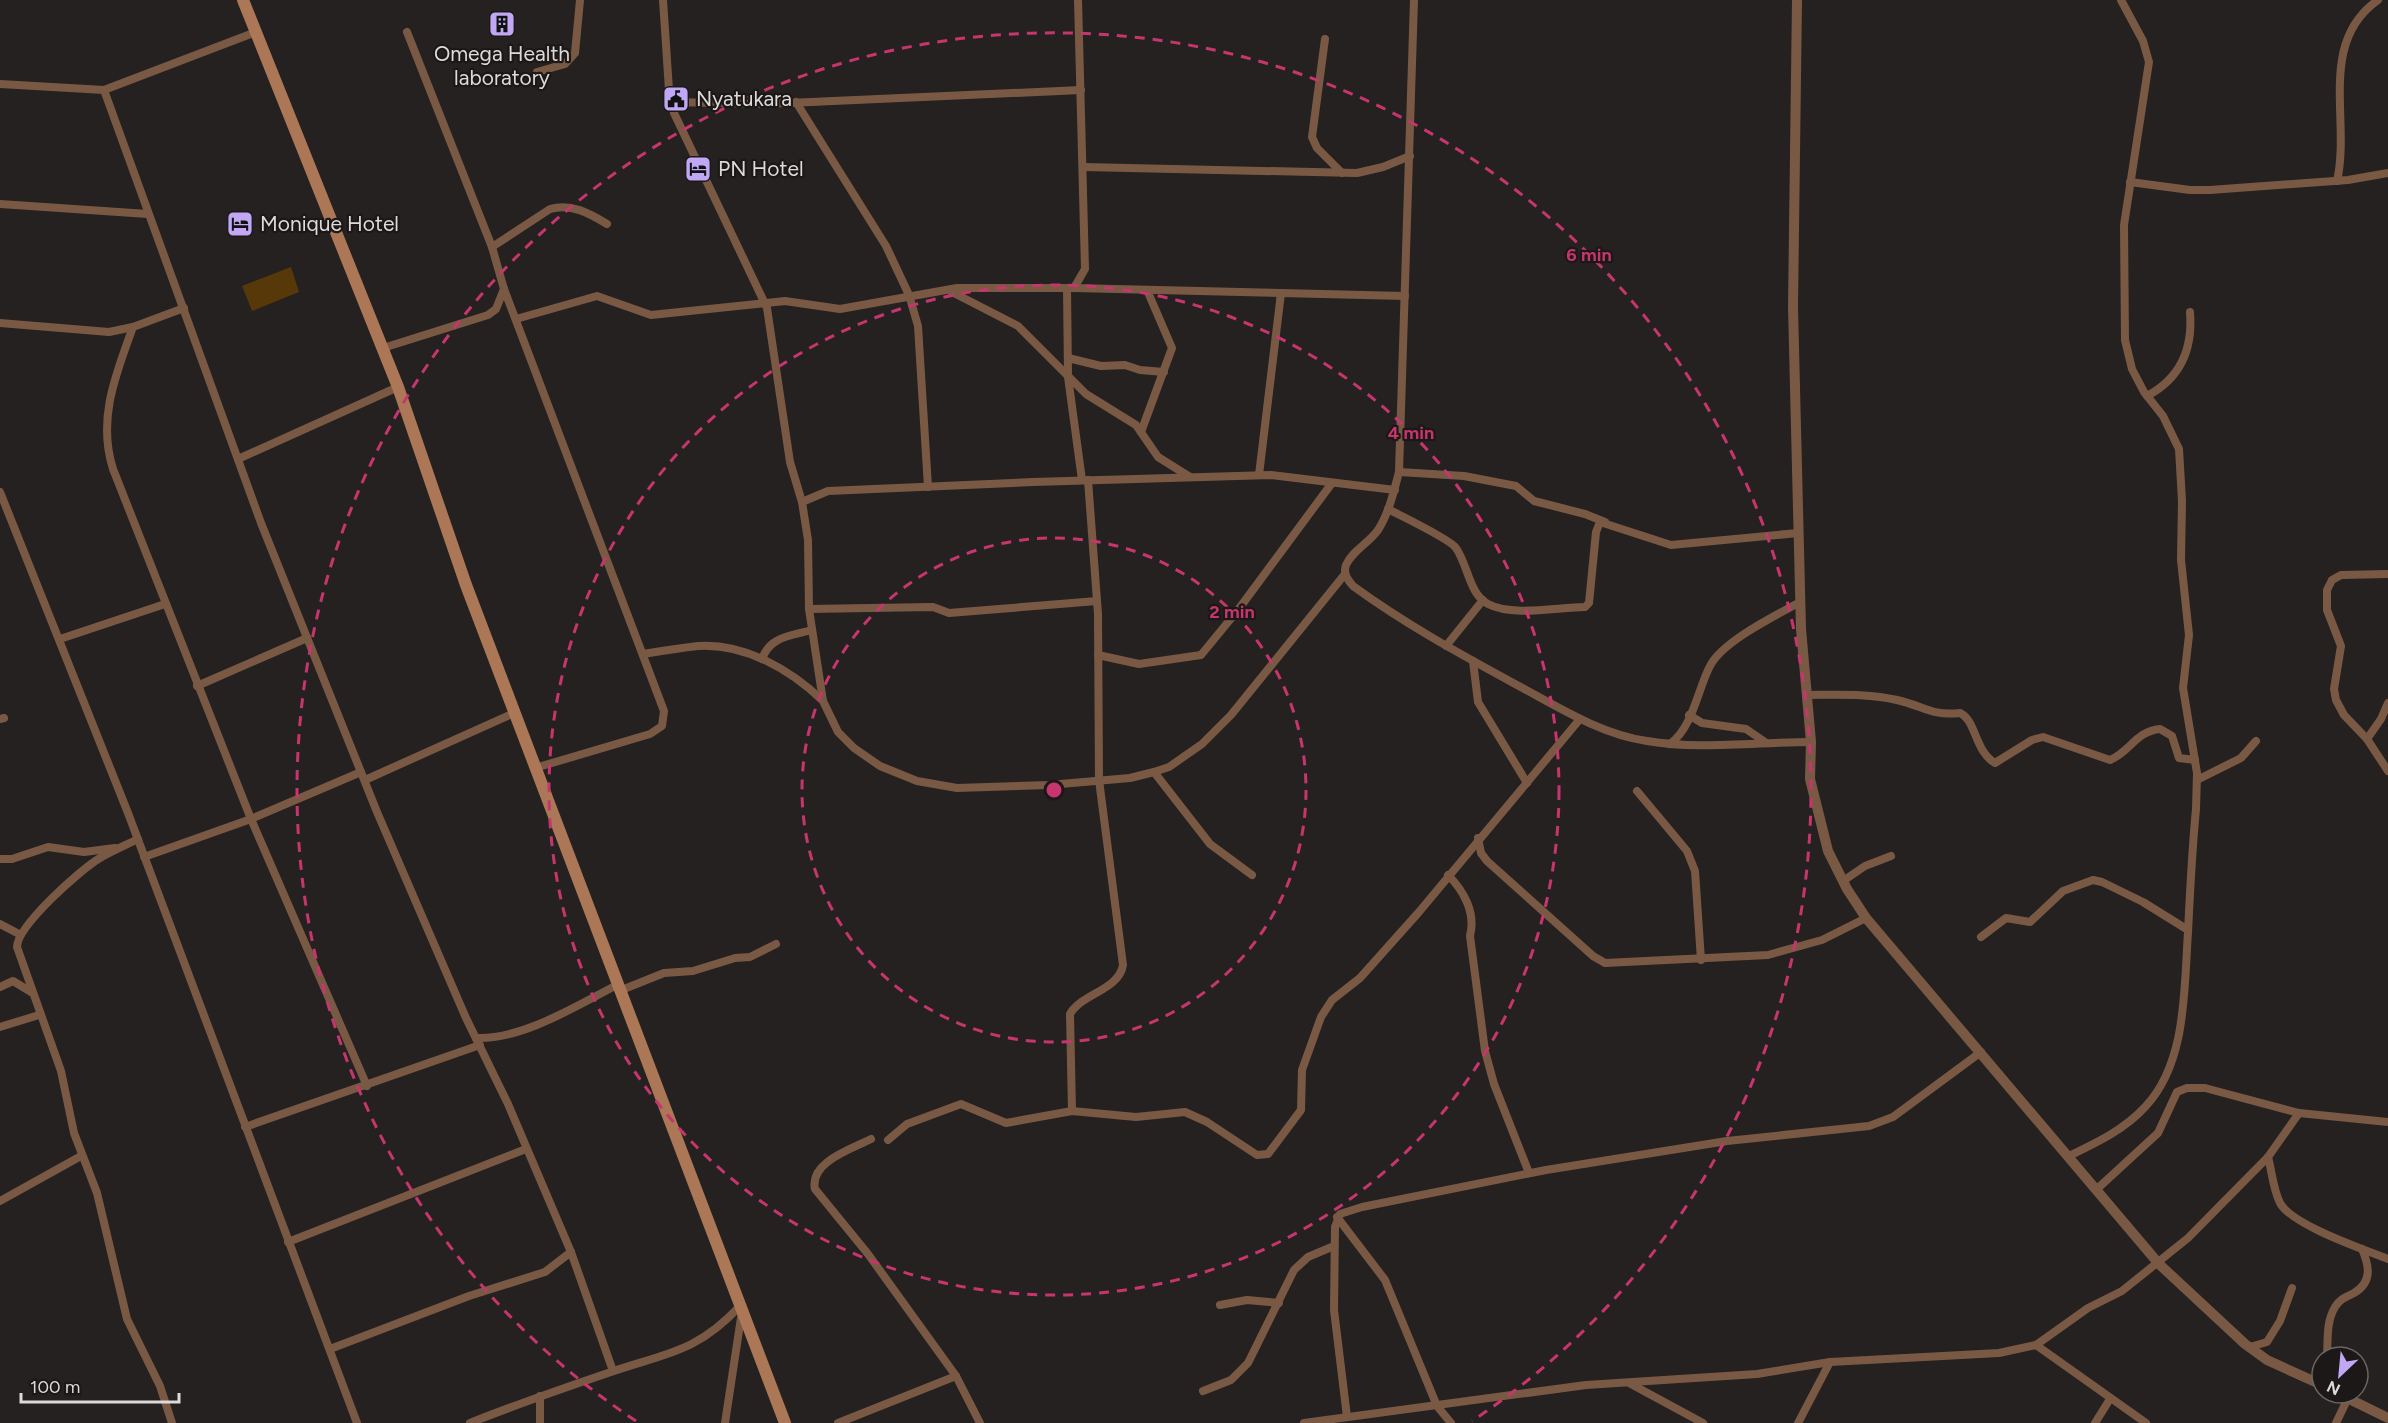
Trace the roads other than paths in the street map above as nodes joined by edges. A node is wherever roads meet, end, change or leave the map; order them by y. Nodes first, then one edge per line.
1 (243, 0) edge
2 (580, 0) edge
3 (663, 0) edge
4 (1078, 0) edge
5 (1414, 0) edge
6 (1797, 0) edge
7 (2121, 0) edge
8 (2378, 0) edge
9 (256, 32) junction
10 (407, 32) dead end
11 (1326, 39) dead end
12 (537, 72) dead end
13 (0, 84) edge
14 (104, 90) junction
15 (1081, 90) junction
16 (671, 102) junction
17 (796, 102) junction
18 (1410, 156) junction
19 (1084, 167) junction
20 (1342, 173) junction
21 (2388, 173) edge
22 (2337, 181) junction
23 (2130, 183) junction
24 (0, 204) edge
25 (148, 214) junction
26 (607, 224) dead end
27 (492, 248) junction
28 (1070, 288) junction
29 (504, 289) junction
30 (947, 289) junction
31 (1147, 290) junction
32 (1281, 293) junction
33 (909, 295) junction
34 (1405, 296) junction
35 (766, 304) junction
36 (184, 308) junction
37 (493, 312) junction
38 (2190, 312) dead end
39 (514, 315) junction
40 (0, 323) edge
41 (133, 327) junction
42 (383, 348) junction
43 (1068, 358) junction
44 (1164, 372) junction
45 (1068, 377) junction
46 (398, 387) junction
47 (2147, 396) junction
48 (1141, 432) junction
49 (238, 459) junction
50 (1399, 472) junction
51 (1259, 475) junction
52 (1191, 477) junction
53 (1085, 480) junction
54 (1332, 483) junction
55 (928, 487) junction
56 (1395, 490) junction
57 (0, 492) edge
58 (802, 502) junction
59 (1388, 508) junction
60 (1605, 522) junction
61 (1798, 533) junction
62 (1345, 574) junction
63 (2388, 574) edge
64 (1483, 600) junction
65 (1097, 601) junction
66 (1800, 602) junction
67 (165, 604) junction
68 (809, 609) junction
69 (812, 630) junction
70 (307, 638) junction
71 (60, 639) junction
72 (1446, 646) junction
73 (643, 654) junction
74 (1098, 655) junction
75 (762, 659) junction
76 (1473, 661) junction
77 (197, 686) junction
78 (1807, 695) junction
79 (824, 701) junction
80 (2388, 703) edge
81 (514, 712) junction
82 (1689, 715) junction
83 (1580, 719) junction
84 (2367, 739) junction
85 (2256, 741) dead end
86 (1765, 742) junction
87 (1811, 742) junction
88 (1670, 744) junction
89 (2195, 760) junction
90 (535, 768) junction
91 (2388, 771) edge
92 (1154, 772) junction
93 (363, 776) junction
94 (1099, 780) junction
95 (2197, 780) junction
96 (1527, 783) junction
97 (1637, 791) dead end
98 (251, 819) junction
99 (1478, 838) junction
100 (138, 839) junction
101 (121, 848) junction
102 (1891, 856) dead end
103 (144, 857) junction
104 (0, 859) edge
105 (1252, 874) dead end
106 (1448, 875) junction
107 (1843, 881) junction
108 (1866, 918) junction
109 (0, 924) edge
110 (2188, 930) junction
111 (20, 934) junction
112 (1981, 938) dead end
113 (776, 944) dead end
114 (1701, 960) junction
115 (0, 987) edge
116 (618, 988) junction
117 (32, 993) junction
118 (39, 1015) junction
119 (0, 1027) edge
120 (478, 1042) junction
121 (1981, 1052) junction
122 (367, 1086) junction
123 (1072, 1112) junction
124 (2299, 1113) junction
125 (2388, 1122) edge
126 (245, 1127) junction
127 (871, 1139) dead end
128 (888, 1140) dead end
129 (526, 1149) junction
130 (81, 1156) junction
131 (2069, 1156) junction
132 (2268, 1157) junction
133 (1529, 1173) junction
134 (2097, 1189) junction
135 (0, 1201) edge
136 (1338, 1217) junction
137 (288, 1242) junction
138 (1334, 1246) junction
139 (2362, 1249) junction
140 (571, 1252) junction
141 (2388, 1259) edge
142 (2158, 1263) junction
143 (2292, 1288) dead end
144 (1279, 1303) junction
145 (1220, 1305) dead end
146 (741, 1308) junction
147 (2036, 1345) junction
148 (2327, 1345) edge
149 (2250, 1347) junction
150 (330, 1349) junction
151 (1830, 1362) junction
152 (613, 1371) junction
153 (956, 1376) junction
154 (2310, 1380) edge
155 (1629, 1383) junction
156 (1203, 1391) dead end
157 (540, 1396) junction
158 (2110, 1399) junction
159 (2345, 1405) edge
160 (2362, 1405) edge
161 (1437, 1406) junction
162 (1347, 1417) junction
163 (2388, 1418) edge
164 (172, 1423) edge
165 (357, 1423) edge
166 (470, 1423) edge
167 (540, 1423) edge
168 (725, 1423) edge
169 (785, 1423) edge
170 (838, 1423) edge
171 (981, 1423) edge
172 (1304, 1423) edge
173 (1451, 1423) edge
174 (1703, 1423) edge
175 (1798, 1423) edge
176 (2094, 1423) edge
177 (2146, 1423) edge
178 (2336, 1423) edge

1 - 9 main road
2 - 12 street
3 - 16 street
4 - 15 street
5 - 18 street
6 - 61 street
7 - 23 street
8 - 22 street
9 - 14 street
9 - 42 main road
10 - 27 street
11 - 20 street
13 - 14 street
14 - 25 street
15 - 17 street
15 - 19 street
16 - 17 street
16 - 35 street
17 - 33 street
18 - 20 street
18 - 34 street
19 - 20 street
19 - 28 street
21 - 22 street
22 - 23 street
23 - 47 street
24 - 25 street
25 - 36 street
26 - 27 street
27 - 29 street
28 - 30 street
28 - 31 street
28 - 43 street
29 - 37 street
29 - 39 street
30 - 33 street
30 - 45 street
31 - 32 street
31 - 44 street
32 - 34 street
32 - 51 street
33 - 35 street
33 - 55 street
34 - 50 street
35 - 39 street
35 - 58 street
36 - 41 street
36 - 49 street
37 - 39 street
37 - 42 street
38 - 47 street
39 - 73 street
40 - 41 street
41 - 67 street
42 - 46 main road
43 - 44 street
43 - 45 street
44 - 48 street
45 - 48 street
45 - 53 street
46 - 49 street
46 - 81 main road
47 - 89 street
48 - 52 street
49 - 70 street
50 - 56 street
50 - 60 street
51 - 52 street
51 - 54 street
52 - 53 street
53 - 55 street
53 - 65 street
54 - 56 street
54 - 74 street
55 - 58 street
56 - 59 street
57 - 71 street
58 - 68 street
59 - 62 street
59 - 64 street
60 - 61 street
60 - 64 street
61 - 66 street
62 - 72 street
62 - 92 street
63 - 84 street
64 - 72 street
65 - 68 street
65 - 74 street
66 - 78 street
66 - 82 street
67 - 71 street
67 - 77 street
68 - 69 street
69 - 75 street
69 - 79 street
70 - 77 street
70 - 93 street
71 - 100 street
72 - 76 street
73 - 75 street
73 - 90 street
74 - 94 street
75 - 79 street
76 - 83 street
76 - 96 street
77 - 98 street
78 - 87 street
78 - 89 street
79 - 94 street
80 - 84 street
81 - 90 main road
81 - 93 street
82 - 86 street
82 - 88 street
83 - 88 street
83 - 96 street
84 - 91 street
85 - 95 street
86 - 87 street
86 - 88 street
87 - 107 street
89 - 95 street
90 - 116 main road
92 - 94 street
92 - 105 street
93 - 98 street
93 - 120 street
94 - 123 street
95 - 110 street
96 - 99 street
97 - 114 street
98 - 103 street
98 - 122 street
99 - 106 street
99 - 114 street
100 - 101 street
100 - 103 street
101 - 104 street
101 - 111 street
102 - 107 street
103 - 126 street
106 - 123 street
106 - 133 street
107 - 108 street
108 - 114 street
108 - 121 street
109 - 111 street
110 - 112 street
110 - 131 street
111 - 117 street
113 - 116 street
115 - 117 street
116 - 120 street
116 - 146 main road
117 - 118 street
118 - 119 street
118 - 130 street
120 - 122 street
120 - 129 street
121 - 131 street
121 - 133 street
122 - 126 street
123 - 128 street
124 - 125 street
124 - 132 street
124 - 134 street
126 - 137 street
127 - 153 street
129 - 137 street
129 - 140 street
130 - 135 street
130 - 164 street
131 - 134 street
132 - 139 street
132 - 142 street
133 - 136 street
134 - 142 street
136 - 138 street
136 - 161 street
137 - 150 street
138 - 144 street
138 - 162 street
139 - 141 street
139 - 148 street
140 - 150 street
140 - 152 street
142 - 147 street
142 - 149 street
143 - 149 street
144 - 145 street
144 - 156 street
146 - 152 street
146 - 168 street
146 - 169 main road
147 - 151 street
147 - 158 street
149 - 154 street
150 - 165 street
151 - 155 street
151 - 175 street
152 - 157 street
153 - 170 street
153 - 171 street
155 - 161 street
155 - 174 street
157 - 166 street
157 - 167 street
158 - 176 street
158 - 177 street
159 - 178 street
160 - 163 street
161 - 162 street
161 - 173 street
162 - 172 street

